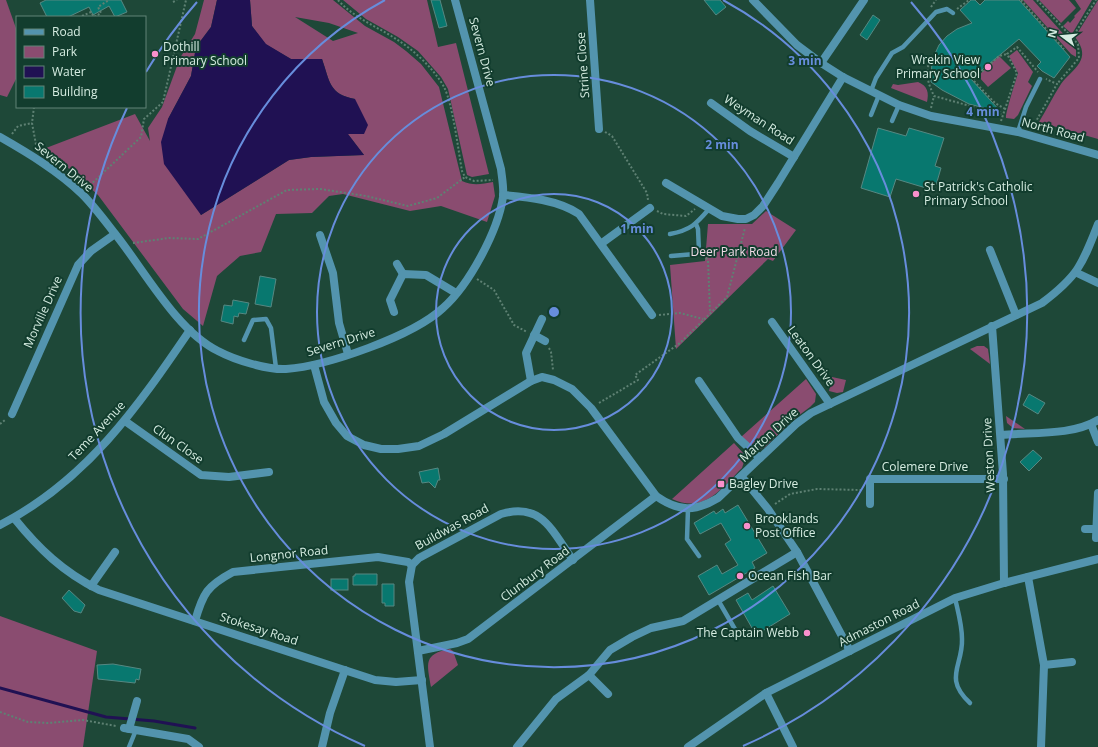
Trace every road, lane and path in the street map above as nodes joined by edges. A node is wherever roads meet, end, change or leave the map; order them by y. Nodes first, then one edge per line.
1 (109, 0) edge
2 (177, 0) edge
3 (186, 0) edge
4 (338, 0) edge
5 (455, 0) edge
6 (590, 0) edge
7 (753, 0) edge
8 (864, 0) edge
9 (969, 0) edge
10 (1021, 0) edge
11 (1037, 0) edge
12 (1096, 0) edge
13 (173, 2) dead end
14 (954, 13) joint
15 (82, 16) dead end
16 (93, 16) edge
17 (96, 16) edge
18 (1072, 38) junction
19 (1017, 47) dead end
20 (1064, 49) dead end
21 (1007, 54) junction
22 (821, 63) junction
23 (931, 63) dead end
24 (843, 77) junction
25 (1040, 78) dead end
26 (1057, 84) dead end
27 (870, 91) junction
28 (879, 95) junction
29 (711, 103) dead end
30 (899, 105) junction
31 (34, 108) edge
32 (1005, 109) junction
33 (871, 115) dead end
34 (1003, 116) junction
35 (892, 121) dead end
36 (32, 124) junction
37 (599, 129) joint
38 (999, 129) junction
39 (1018, 132) junction
40 (12, 134) dead end
41 (0, 137) edge
42 (1098, 155) edge
43 (794, 157) junction
44 (38, 161) junction
45 (465, 177) junction
46 (502, 180) junction
47 (666, 182) dead end
48 (82, 194) junction
49 (503, 195) junction
50 (700, 204) junction
51 (650, 208) junction
52 (709, 209) junction
53 (746, 219) junction
54 (696, 224) junction
55 (1098, 224) edge
56 (115, 234) junction
57 (670, 234) dead end
58 (320, 235) dead end
59 (602, 244) junction
60 (123, 245) junction
61 (990, 250) dead end
62 (699, 251) junction
63 (672, 256) dead end
64 (398, 264) dead end
65 (1077, 273) junction
66 (403, 274) junction
67 (470, 274) junction
68 (1098, 283) edge
69 (456, 293) junction
70 (394, 312) dead end
71 (710, 312) junction
72 (652, 315) joint
73 (1016, 315) junction
74 (542, 319) dead end
75 (703, 319) junction
76 (772, 322) dead end
77 (992, 326) junction
78 (190, 330) junction
79 (534, 335) junction
80 (244, 340) dead end
81 (545, 341) joint
82 (348, 354) junction
83 (314, 365) junction
84 (276, 368) junction
85 (554, 380) junction
86 (531, 381) junction
87 (699, 381) dead end
88 (830, 404) junction
89 (591, 408) junction
90 (12, 414) dead end
91 (125, 421) junction
92 (1095, 422) edge
93 (1001, 435) junction
94 (1098, 442) edge
95 (760, 458) junction
96 (269, 472) dead end
97 (742, 477) junction
98 (1004, 479) junction
99 (870, 490) junction
100 (1098, 493) edge
101 (656, 496) junction
102 (870, 504) dead end
103 (688, 508) junction
104 (768, 508) junction
105 (14, 518) junction
106 (0, 525) edge
107 (1085, 529) dead end
108 (115, 552) dead end
109 (797, 552) junction
110 (699, 556) dead end
111 (1098, 559) edge
112 (573, 560) junction
113 (412, 566) junction
114 (1028, 577) junction
115 (1004, 583) junction
116 (91, 586) junction
117 (955, 598) junction
118 (718, 600) junction
119 (195, 621) junction
120 (736, 631) dead end
121 (418, 651) junction
122 (850, 651) junction
123 (1072, 662) dead end
124 (1044, 665) junction
125 (345, 670) junction
126 (589, 675) junction
127 (422, 680) junction
128 (766, 692) junction
129 (608, 694) dead end
130 (137, 701) dead end
131 (970, 703) dead end
132 (0, 712) edge
133 (130, 728) junction
134 (129, 747) edge
135 (199, 747) edge
136 (322, 747) edge
137 (430, 747) edge
138 (517, 747) edge
139 (688, 747) edge
140 (794, 747) edge
141 (1041, 747) edge

1 - 17 path
2 - 13 path
3 - 48 path
4 - 45 path
5 - 46 street, Severn Drive
6 - 37 street, Strine Close
7 - 22 street, North Road
8 - 22 street
9 - 14 path
10 - 20 path
11 - 18 path
12 - 18 path
14 - 27 lane
15 - 16 path
18 - 26 path
19 - 21 path
21 - 32 path
21 - 32 path
22 - 24 street, North Road
23 - 34 path
24 - 27 street, North Road
24 - 43 street
25 - 39 lane
27 - 28 street, North Road
28 - 30 street, North Road
28 - 33 lane
29 - 43 street, Weyman Road
30 - 35 lane
30 - 38 street, North Road
31 - 36 path
32 - 34 path
34 - 38 path
36 - 40 path
36 - 44 path
37 - 51 path
38 - 39 street, North Road
39 - 42 street, North Road
41 - 44 street, Severn Drive
43 - 53 street
44 - 48 street, Severn Drive
45 - 46 path
45 - 60 path
46 - 49 street, Severn Drive
47 - 50 street
48 - 56 street, Severn Drive
49 - 59 street
49 - 67 street, Severn Drive
50 - 51 path
50 - 52 street
51 - 59 street
52 - 53 street
52 - 54 lane
53 - 71 path
54 - 57 lane
54 - 62 lane
55 - 65 street, Marton Drive
56 - 60 street, Severn Drive
56 - 90 street, Morville Drive
58 - 82 street
59 - 72 street
60 - 78 street, Severn Drive
61 - 73 street
62 - 63 lane
62 - 71 path
64 - 66 street
65 - 68 street
65 - 73 street, Marton Drive
66 - 69 street
66 - 70 street
67 - 69 street, Severn Drive
67 - 79 path
69 - 82 street, Severn Drive
71 - 75 path
72 - 75 path
73 - 77 street, Marton Drive
74 - 79 street
75 - 89 path
76 - 88 street, Leaton Drive
77 - 88 street, Marton Drive
77 - 93 street, Weston Drive
78 - 84 street, Severn Drive
78 - 91 street, Teme Avenue
79 - 81 street
79 - 86 street
80 - 84 lane
81 - 85 path
82 - 83 street, Severn Drive
83 - 84 street, Severn Drive
83 - 86 street, Marton Drive
85 - 86 street, Marton Drive
85 - 89 street, Marton Drive
87 - 95 street
88 - 95 street, Marton Drive
89 - 101 street, Marton Drive
91 - 96 street, Clun Close
91 - 105 street, Teme Avenue
92 - 93 street
92 - 94 street
93 - 98 street, Weston Drive
95 - 97 street, Marton Drive
97 - 103 street, Marton Drive
97 - 104 street
98 - 99 street, Colemere Drive
98 - 115 street, Weston Drive
99 - 102 street
99 - 104 path
100 - 107 street
101 - 103 street, Marton Drive
101 - 112 street, Clunbury Road
103 - 110 lane
104 - 109 street
105 - 106 street, Teme Avenue
105 - 116 street, Stokesay Road
108 - 116 street
109 - 118 street
109 - 122 street
111 - 114 street, Admaston Road
112 - 113 street, Buildwas Road
112 - 121 street, Clunbury Road
113 - 119 street, Longnor Road
113 - 121 street, Buildwas Road
114 - 115 street, Admaston Road
114 - 124 street
115 - 117 street, Admaston Road
116 - 119 street, Stokesay Road
117 - 122 street, Admaston Road
117 - 131 lane
118 - 120 lane
118 - 126 street
119 - 125 street, Stokesay Road
121 - 127 street, Buildwas Road
122 - 128 street, Admaston Road
123 - 124 street
124 - 141 street
125 - 127 street, Stokesay Road
125 - 136 street
126 - 129 street
126 - 138 street
127 - 137 street, Buildwas Road
128 - 139 street, Admaston Road
128 - 140 street
130 - 133 street
132 - 133 path
133 - 134 lane
133 - 135 street

